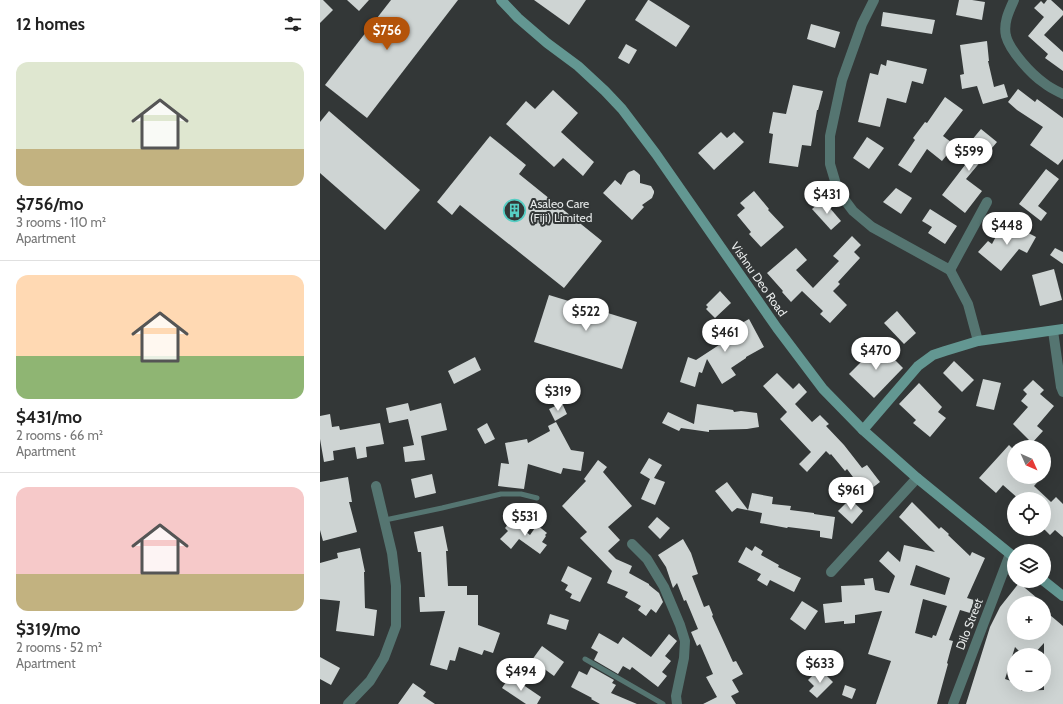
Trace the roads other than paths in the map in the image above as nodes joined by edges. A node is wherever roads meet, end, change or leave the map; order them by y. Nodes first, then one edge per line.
1 (501, 0) edge
2 (874, 0) edge
3 (1014, 0) edge
4 (1063, 94) edge
5 (987, 202) dead end
6 (950, 270) junction
7 (1058, 330) edge
8 (978, 341) junction
9 (1063, 392) edge
10 (863, 430) junction
11 (917, 478) junction
12 (376, 486) dead end
13 (537, 498) dead end
14 (385, 520) junction
15 (632, 544) dead end
16 (1007, 552) edge
17 (1007, 569) edge
18 (831, 572) dead end
19 (1051, 587) edge
20 (1063, 596) edge
21 (585, 659) dead end
22 (348, 704) edge
23 (663, 704) edge
24 (677, 704) edge
25 (953, 704) edge

1 - 10 street, Vishnu Deo Road
2 - 6 street
3 - 4 street
5 - 6 street
6 - 8 street
7 - 8 street
7 - 9 street
8 - 10 street
10 - 11 street, Vishnu Deo Road
11 - 16 street, Vishnu Deo Road
11 - 18 street
12 - 14 street
13 - 14 lane
14 - 22 street
15 - 24 street
17 - 25 street, Dilo Street
19 - 20 street
21 - 23 lane

